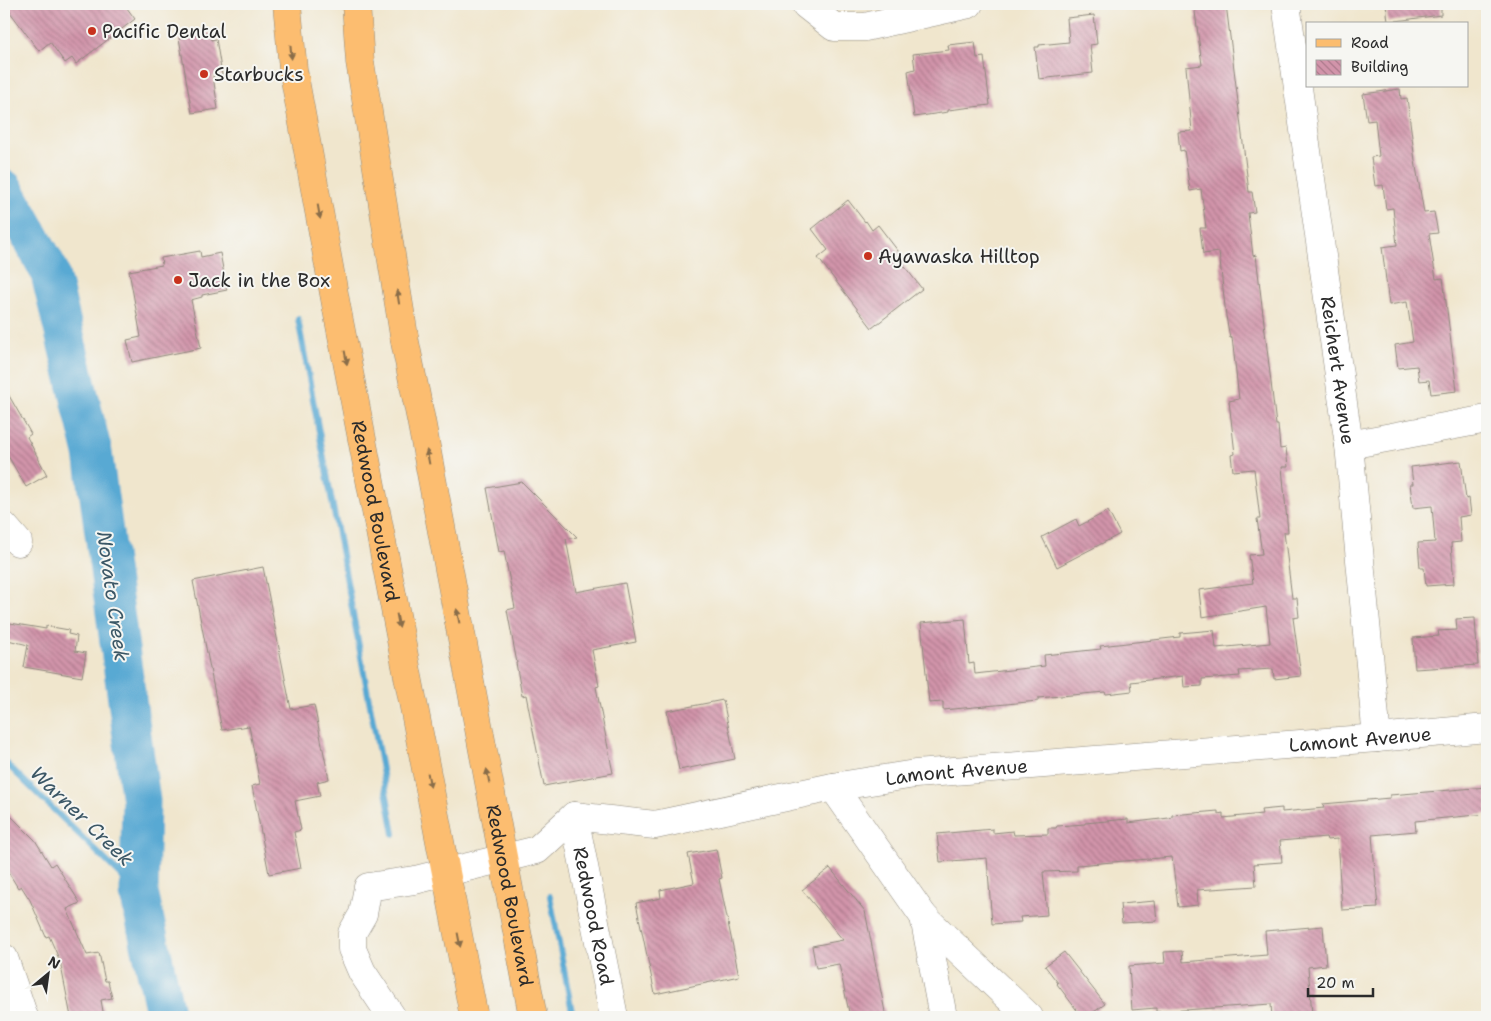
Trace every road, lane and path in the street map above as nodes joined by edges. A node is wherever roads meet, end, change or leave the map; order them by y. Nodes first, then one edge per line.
1 (288, 4) edge
2 (356, 4) edge
3 (806, 4) edge
4 (969, 4) edge
5 (1286, 4) edge
6 (1487, 419) edge
7 (1349, 445) junction
8 (1487, 728) edge
9 (1377, 738) junction
10 (833, 786) junction
11 (574, 816) junction
12 (503, 858) junction
13 (447, 873) junction
14 (924, 917) junction
15 (4, 958) edge
16 (24, 1017) edge
17 (392, 1017) edge
18 (474, 1017) edge
19 (533, 1017) edge
20 (614, 1017) edge
21 (943, 1017) edge
22 (1028, 1017) edge

1 -> 13 main road, Redwood Boulevard
12 -> 2 main road, Redwood Boulevard
3 - 4 street
5 - 7 street, Reichert Avenue
6 - 7 street
7 - 9 street, Reichert Avenue
8 - 9 street, Lamont Avenue
9 - 10 street, Lamont Avenue
10 - 11 street, Lamont Avenue
10 - 14 street
11 - 12 street
11 - 20 street, Redwood Road
12 - 13 street
12 - 19 main road, Redwood Boulevard
13 - 17 street
13 -> 18 main road, Redwood Boulevard
14 - 21 street
14 - 22 street
15 - 16 street

